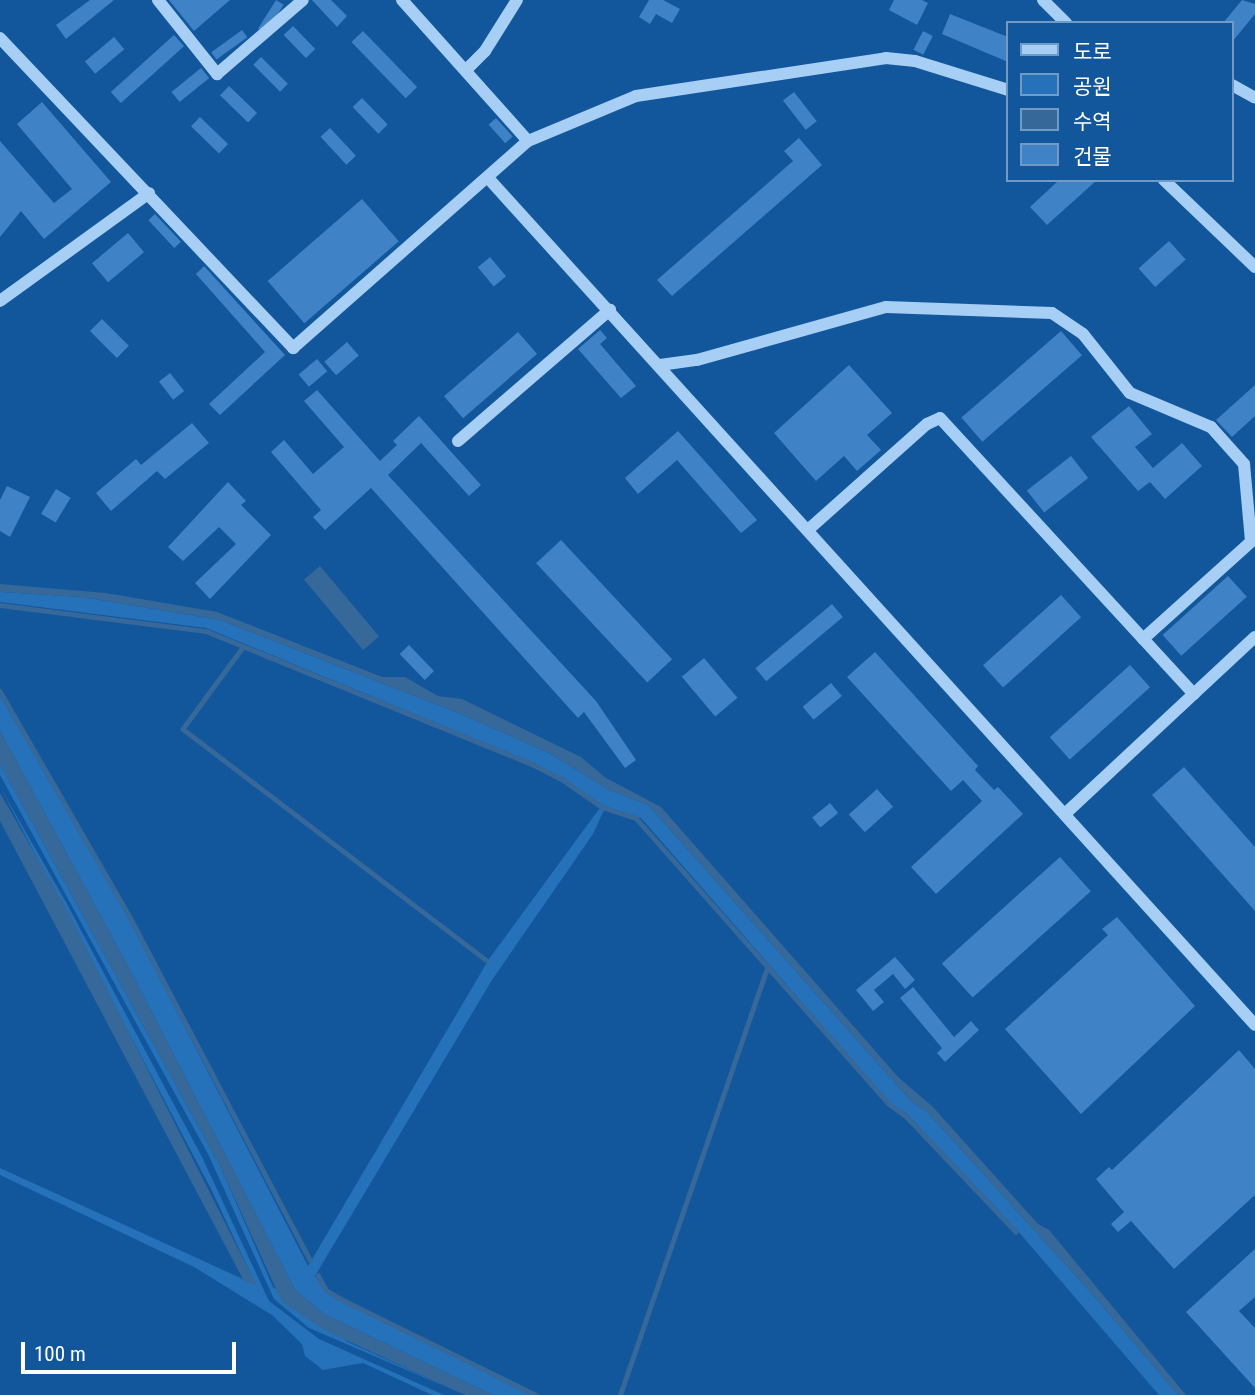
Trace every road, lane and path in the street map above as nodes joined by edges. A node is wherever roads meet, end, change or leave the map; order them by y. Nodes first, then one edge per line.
1 (158, 0) edge
2 (303, 0) edge
3 (402, 0) edge
4 (517, 0) edge
5 (1043, 0) edge
6 (1064, 21) edge
7 (0, 38) edge
8 (466, 70) junction
9 (1234, 86) edge
10 (1006, 89) edge
11 (1255, 98) edge
12 (528, 141) junction
13 (489, 179) junction
14 (1166, 182) edge
15 (149, 193) junction
16 (1255, 267) edge
17 (0, 301) edge
18 (610, 310) junction
19 (660, 365) junction
20 (458, 441) dead end
21 (809, 529) junction
22 (1253, 539) edge
23 (1255, 638) edge
24 (1143, 639) junction
25 (1194, 694) junction
26 (1066, 813) junction
27 (1255, 1025) edge

1 - 2 street
3 - 8 street
4 - 8 street
5 - 6 street
7 - 15 street
8 - 12 street
9 - 11 street
10 - 12 street
12 - 13 street
13 - 15 street
13 - 18 street
14 - 16 street
15 - 17 street
18 - 19 street
18 - 20 street
19 - 21 street
19 - 22 street
21 - 24 street
21 - 26 street
22 - 24 street
23 - 25 street
24 - 25 street
25 - 26 street
26 - 27 street

